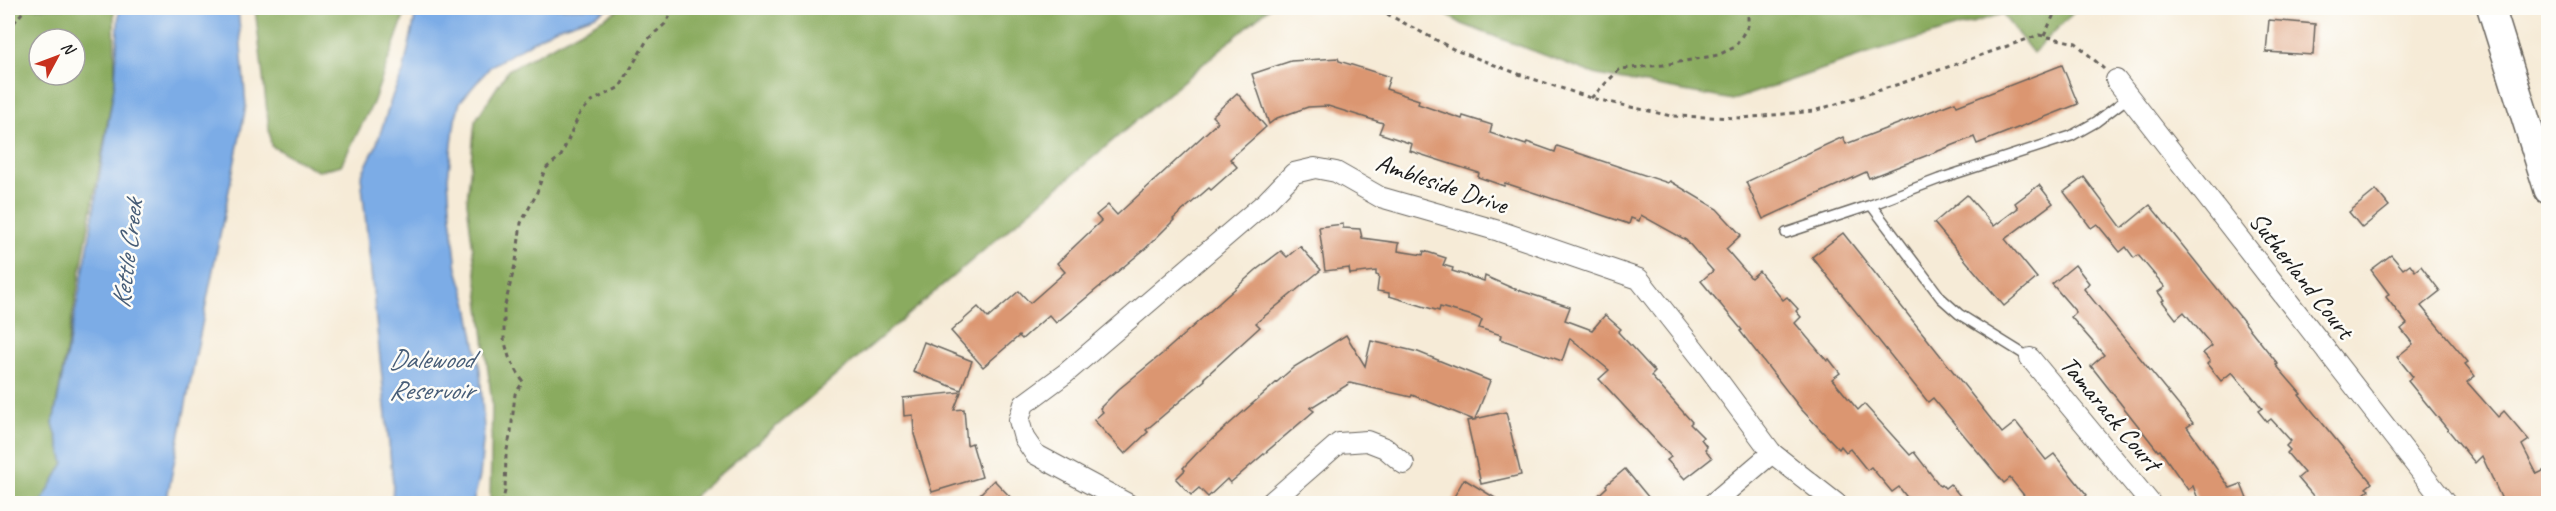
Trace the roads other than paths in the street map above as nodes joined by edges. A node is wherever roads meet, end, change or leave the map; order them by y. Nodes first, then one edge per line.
1 (2492, 8) edge
2 (2116, 80) road end
3 (2129, 97) junction
4 (2548, 190) edge
5 (1871, 205) junction
6 (1786, 233) dead end
7 (2030, 358) joint
8 (1772, 453) junction
9 (1404, 464) dead end
10 (1128, 504) edge
11 (1269, 504) edge
12 (1712, 504) edge
13 (1837, 504) edge
14 (2151, 504) edge
15 (2446, 504) edge

1 - 4 main road
2 - 3 street, Sutherland Court
3 - 5 lane
3 - 15 street, Sutherland Court
5 - 6 lane
5 - 7 lane
7 - 14 street, Tamarack Court
8 - 10 street, Ambleside Drive
8 - 12 street
8 - 13 street, Ambleside Drive
9 - 11 street

